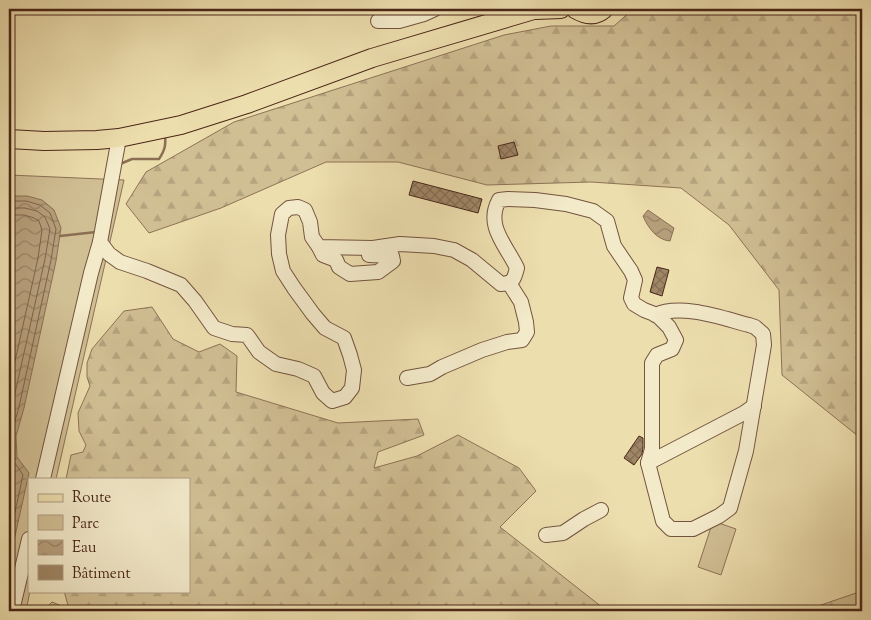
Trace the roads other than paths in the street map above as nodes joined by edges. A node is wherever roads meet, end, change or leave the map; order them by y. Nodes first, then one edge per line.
1 (435, 9) edge
2 (536, 9) edge
3 (561, 9) edge
4 (575, 9) edge
5 (604, 9) edge
6 (502, 14) edge
7 (378, 21) dead end
8 (120, 138) junction
9 (9, 139) edge
10 (100, 242) junction
11 (319, 247) junction
12 (353, 248) junction
13 (509, 283) junction
14 (655, 314) junction
15 (407, 378) dead end
16 (754, 406) junction
17 (648, 463) junction
18 (43, 478) edge
19 (602, 510) dead end
20 (546, 535) dead end
21 (28, 543) edge
22 (12, 611) edge

1 - 7 lane
2 - 3 main road
2 - 6 main road
4 - 5 main road
6 - 8 main road
8 - 9 main road
8 - 10 lane
10 - 11 lane
10 - 18 lane
11 - 12 lane
11 - 12 lane
12 - 13 lane
13 - 14 lane
13 - 15 lane
14 - 16 lane
14 - 17 lane
16 - 17 lane
16 - 17 lane
19 - 20 lane
21 - 22 lane

